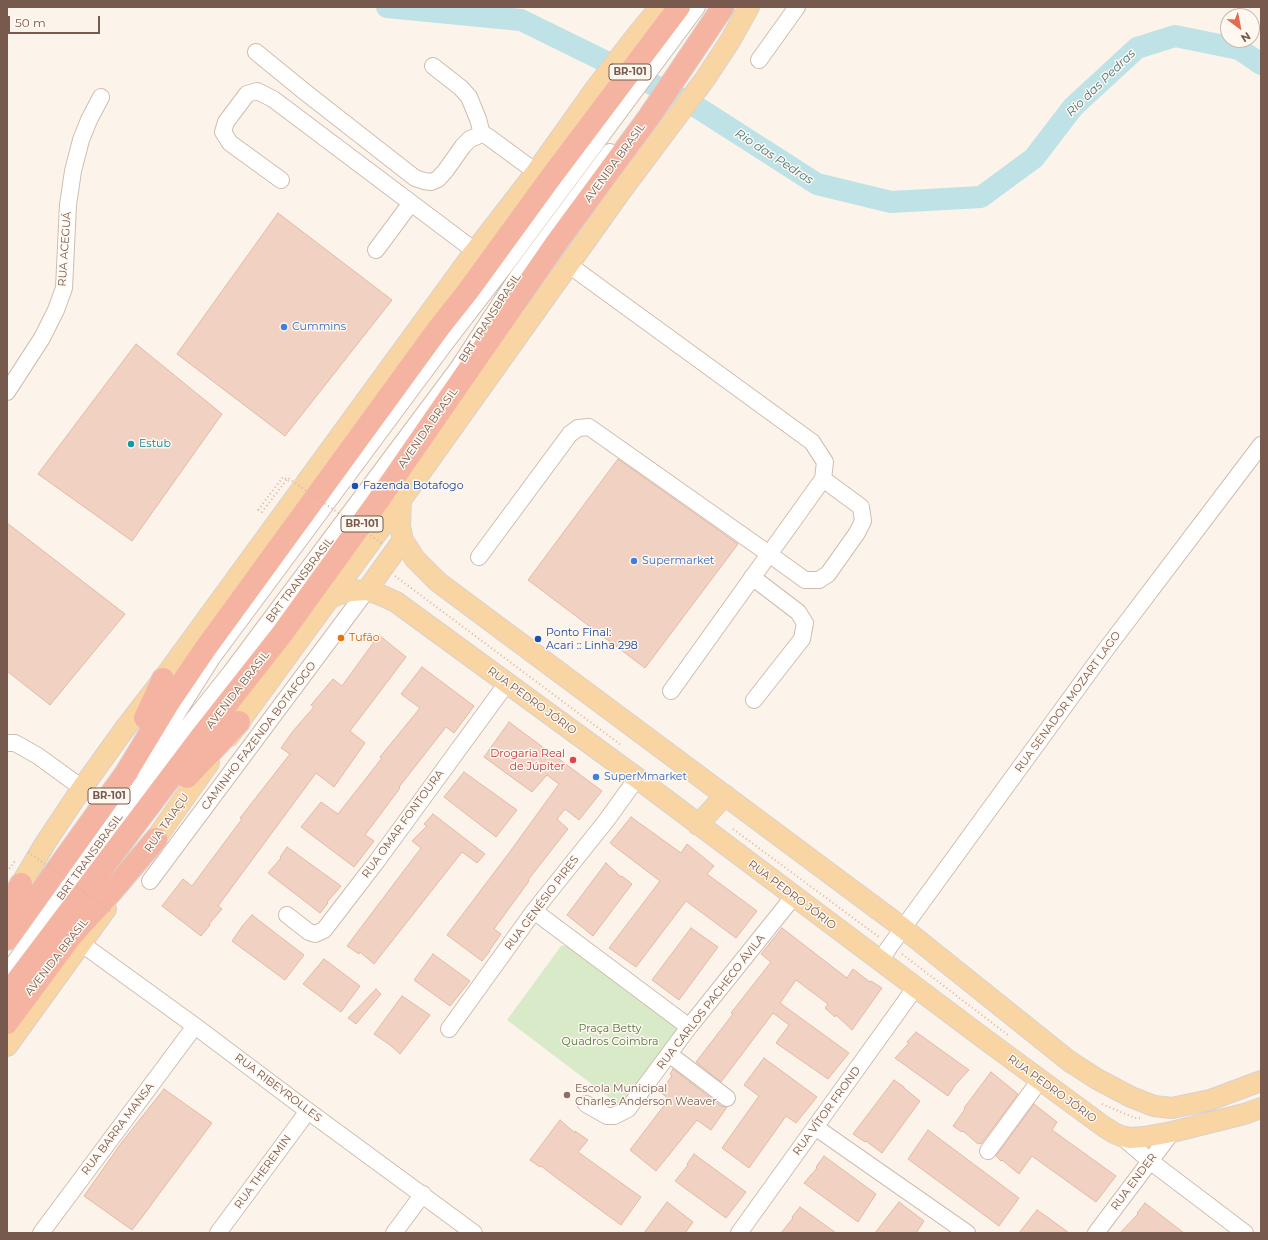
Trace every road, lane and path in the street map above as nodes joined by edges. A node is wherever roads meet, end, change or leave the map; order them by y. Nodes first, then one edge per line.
1 (660, 7) edge
2 (679, 7) edge
3 (697, 7) edge
4 (712, 7) edge
5 (723, 7) edge
6 (749, 7) edge
7 (797, 7) edge
8 (651, 42) junction
9 (256, 52) dead end
10 (759, 60) dead end
11 (680, 64) junction
12 (433, 66) dead end
13 (101, 97) dead end
14 (609, 98) junction
15 (645, 113) junction
16 (482, 134) junction
17 (536, 172) junction
18 (282, 180) dead end
19 (411, 204) junction
20 (376, 250) dead end
21 (475, 251) junction
22 (569, 265) junction
23 (7, 392) edge
24 (1261, 445) edge
25 (823, 479) junction
26 (401, 500) junction
27 (258, 510) dead end
28 (403, 540) junction
29 (383, 544) dead end
30 (769, 554) junction
31 (479, 557) dead end
32 (752, 577) junction
33 (367, 590) junction
34 (327, 600) junction
35 (163, 679) junction
36 (507, 683) junction
37 (671, 691) dead end
38 (754, 700) dead end
39 (238, 722) junction
40 (7, 743) edge
41 (637, 778) junction
42 (82, 788) junction
43 (725, 795) junction
44 (698, 825) junction
45 (156, 838) junction
46 (28, 852) dead end
47 (150, 881) dead end
48 (47, 883) junction
49 (14, 884) edge
50 (794, 896) junction
51 (7, 900) edge
52 (7, 910) edge
53 (110, 910) dead end
54 (534, 911) junction
55 (287, 915) dead end
56 (61, 921) junction
57 (903, 928) junction
58 (7, 939) edge
59 (82, 944) junction
60 (7, 958) edge
61 (880, 962) junction
62 (7, 973) edge
63 (915, 988) junction
64 (7, 994) edge
65 (7, 1023) edge
66 (195, 1026) junction
67 (689, 1027) junction
68 (449, 1030) dead end
69 (7, 1046) edge
70 (669, 1054) junction
71 (1069, 1061) junction
72 (1261, 1081) edge
73 (1045, 1084) junction
74 (727, 1098) dead end
75 (586, 1104) dead end
76 (1261, 1108) edge
77 (308, 1111) junction
78 (815, 1127) junction
79 (1172, 1132) junction
80 (1121, 1136) junction
81 (988, 1151) dead end
82 (1150, 1161) junction
83 (423, 1194) junction
84 (745, 1231) edge
85 (41, 1233) edge
86 (218, 1233) edge
87 (394, 1233) edge
88 (474, 1233) edge
89 (967, 1233) edge
90 (1096, 1233) edge
91 (1245, 1233) edge

1 - 8 main road
2 - 8 highway, BR-101
3 - 8 street
4 - 11 street
5 - 11 highway, AVENIDA BRASIL / BR-101
6 - 22 main road, AVENIDA BRASIL
7 - 10 street
8 - 14 highway, BR-101
9 - 16 street
11 - 15 highway, AVENIDA BRASIL / BR-101
12 - 16 street
13 - 23 street, RUA ACEGUÁ
14 - 17 main road
14 - 48 highway, BR-101
14 - 60 street, BRT TRANSBRASIL
15 - 56 highway, AVENIDA BRASIL / BR-101
15 - 62 street, BRT TRANSBRASIL
16 - 17 street
17 - 21 main road
18 - 19 street
19 - 20 street
19 - 21 street
21 - 35 main road
22 - 25 street
22 - 26 main road, AVENIDA BRASIL
24 - 57 street, RUA SENADOR MOZART LAGO
25 - 30 street
25 - 30 street
26 - 28 main road
26 - 34 main road, AVENIDA BRASIL
27 - 29 path, bridge
28 - 33 main road
28 - 43 main road
30 - 31 street
30 - 32 street
32 - 37 street
32 - 38 street
33 - 34 main road, RUA PEDRO JÓRIO
33 - 36 main road, RUA PEDRO JÓRIO
33 - 47 street, CAMINHO FAZENDA BOTAFOGO
34 - 39 main road, RUA TAIAÇU
35 - 42 main road
35 - 48 highway
36 - 41 main road, RUA PEDRO JÓRIO
36 - 55 street, RUA OMAR FONTOURA
39 - 45 main road, RUA TAIAÇU
39 - 56 highway
40 - 42 street
41 - 44 main road, RUA PEDRO JÓRIO
41 - 54 street, RUA GENÉSIO PIRES
42 - 49 main road
43 - 44 main road
43 - 57 main road
44 - 50 main road, RUA PEDRO JÓRIO
45 - 59 main road, RUA TAIAÇU
45 - 65 highway, AVENIDA BRASIL
46 - 53 path, bridge
48 - 58 highway, BR-101
49 - 51 main road
49 - 52 highway
50 - 61 main road, RUA PEDRO JÓRIO
50 - 67 street, RUA CARLOS PACHECO ÁVILA
54 - 67 street
54 - 68 street, RUA GENÉSIO PIRES
56 - 64 highway, AVENIDA BRASIL / BR-101
57 - 61 street, RUA SENADOR MOZART LAGO
57 - 71 main road
59 - 66 street, RUA RIBEYROLLES
59 - 69 main road, RUA TAIAÇU
61 - 63 main road, RUA PEDRO JÓRIO
63 - 73 main road, RUA PEDRO JÓRIO
63 - 78 street, RUA VÍTOR FROND
66 - 77 street, RUA RIBEYROLLES
66 - 85 street, RUA BARRA MANSA
67 - 70 street, RUA CARLOS PACHECO ÁVILA
70 - 74 street
70 - 75 street, RUA CARLOS PACHECO ÁVILA
71 - 72 main road
71 - 73 main road
73 - 80 main road, RUA PEDRO JÓRIO
73 - 81 street
76 - 79 main road
77 - 83 street, RUA RIBEYROLLES
77 - 86 street, RUA THEREMIN
78 - 84 street, RUA VÍTOR FROND
78 - 89 street
79 - 80 main road
79 - 82 street, RUA ENDER
80 - 82 street, RUA PEDRO JÓRIO
82 - 90 street, RUA ENDER
82 - 91 street, RUA PEDRO JÓRIO
83 - 87 street
83 - 88 street, RUA RIBEYROLLES

